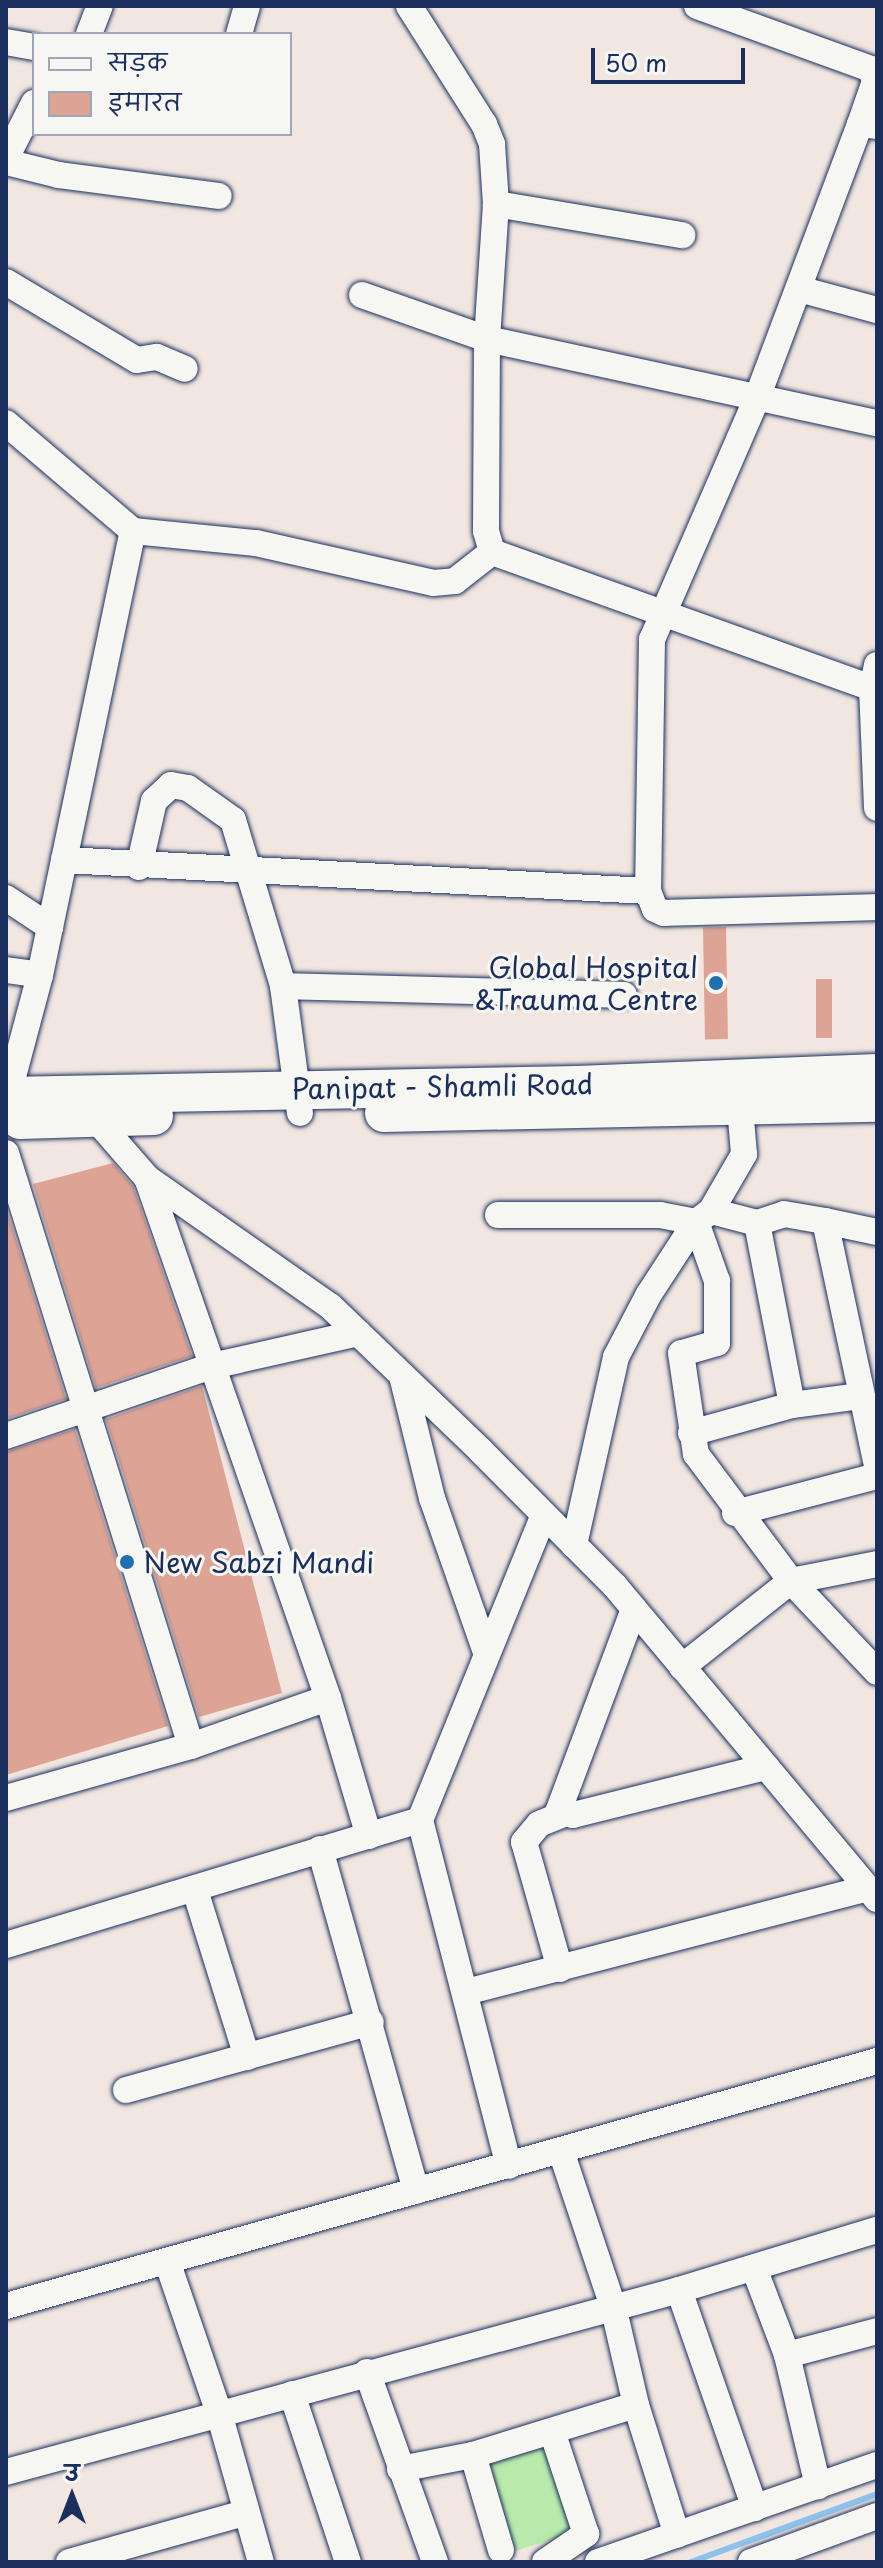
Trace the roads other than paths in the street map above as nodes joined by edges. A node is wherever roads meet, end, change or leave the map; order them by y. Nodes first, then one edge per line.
1 (100, 6) edge
2 (247, 6) edge
3 (409, 6) edge
4 (697, 6) edge
5 (90, 32) edge
6 (240, 32) edge
7 (6, 42) edge
8 (32, 47) edge
9 (32, 107) edge
10 (868, 125) edge
11 (6, 160) edge
12 (219, 196) dead end
13 (496, 204) junction
14 (682, 235) dead end
15 (6, 282) edge
16 (799, 289) junction
17 (362, 295) dead end
18 (877, 310) edge
19 (487, 339) junction
20 (185, 369) dead end
21 (757, 398) junction
22 (6, 423) edge
23 (877, 423) edge
24 (133, 531) junction
25 (492, 552) junction
26 (664, 610) junction
27 (875, 681) edge
28 (877, 808) edge
29 (64, 860) junction
30 (139, 867) junction
31 (249, 871) junction
32 (648, 891) junction
33 (6, 898) edge
34 (877, 907) edge
35 (50, 927) junction
36 (6, 970) edge
37 (40, 975) junction
38 (283, 986) junction
39 (624, 995) dead end
40 (877, 1073) edge
41 (299, 1100) junction
42 (877, 1103) edge
43 (7, 1104) edge
44 (84, 1104) junction
45 (740, 1107) junction
46 (6, 1153) edge
47 (147, 1178) junction
48 (498, 1215) dead end
49 (703, 1216) junction
50 (825, 1221) junction
51 (757, 1223) junction
52 (877, 1232) edge
53 (358, 1333) junction
54 (212, 1366) junction
55 (402, 1376) junction
56 (860, 1396) junction
57 (792, 1405) junction
58 (87, 1412) junction
59 (691, 1433) junction
60 (6, 1436) edge
61 (877, 1466) edge
62 (877, 1476) edge
63 (735, 1513) junction
64 (544, 1515) junction
65 (574, 1545) junction
66 (877, 1564) edge
67 (791, 1581) junction
68 (634, 1609) junction
69 (486, 1652) junction
70 (682, 1667) junction
71 (877, 1672) edge
72 (328, 1698) junction
73 (191, 1746) junction
74 (766, 1767) junction
75 (6, 1798) edge
76 (561, 1815) junction
77 (420, 1820) junction
78 (369, 1836) junction
79 (320, 1849) junction
80 (195, 1890) junction
81 (872, 1894) edge
82 (6, 1945) edge
83 (560, 1969) junction
84 (466, 1992) junction
85 (371, 2022) junction
86 (247, 2057) junction
87 (877, 2061) edge
88 (126, 2090) dead end
89 (561, 2151) junction
90 (509, 2166) junction
91 (416, 2191) junction
92 (877, 2230) edge
93 (167, 2261) junction
94 (754, 2268) junction
95 (679, 2290) junction
96 (6, 2306) edge
97 (613, 2306) junction
98 (876, 2335) edge
99 (787, 2355) junction
100 (367, 2372) junction
101 (292, 2394) junction
102 (636, 2405) junction
103 (219, 2413) junction
104 (552, 2431) junction
105 (473, 2455) junction
106 (877, 2465) edge
107 (400, 2469) junction
108 (6, 2472) edge
109 (818, 2486) junction
110 (755, 2508) junction
111 (244, 2513) junction
112 (877, 2516) edge
113 (677, 2535) junction
114 (501, 2550) dead end
115 (82, 2560) edge
116 (261, 2562) edge
117 (348, 2562) edge
118 (435, 2562) edge
119 (545, 2562) edge
120 (598, 2562) edge
121 (751, 2562) edge

1 - 5 street
2 - 6 street
3 - 13 street
4 - 10 street
7 - 8 street
9 - 11 street
10 - 16 street
11 - 12 street
13 - 14 street
13 - 19 street
15 - 20 street
16 - 18 street
16 - 21 street
17 - 19 street
19 - 21 street
19 - 25 street
21 - 23 street
21 - 26 street
22 - 24 street
24 - 25 street
24 - 29 street
25 - 26 street
26 - 27 street
26 - 32 street
27 - 28 street
29 - 30 street
29 - 35 street
30 - 31 street
30 - 31 street
31 - 32 street
31 - 38 street
32 - 34 street
33 - 35 street
35 - 37 street
36 - 37 street
37 - 43 street
38 - 39 street
38 - 41 street
40 - 41 highway, Panipat - Shamli Road
41 - 44 highway, Panipat - Shamli Road
41 - 45 highway, Panipat - Shamli Road
42 - 45 highway, Panipat - Shamli Road
43 - 44 highway, Panipat - Shamli Road
44 - 47 street
45 - 49 street
46 - 58 street
47 - 53 street
47 - 54 street
48 - 49 street
49 - 51 street
49 - 59 street
49 - 65 street
50 - 51 street
50 - 52 street
50 - 56 street
51 - 57 street
53 - 54 street
53 - 55 street
54 - 58 street
54 - 72 street
55 - 64 street
55 - 69 street
56 - 57 street
56 - 61 street
57 - 59 street
58 - 60 street
58 - 73 street
59 - 63 street
62 - 63 street
63 - 67 street
64 - 65 street
64 - 69 street
65 - 68 street
66 - 67 street
67 - 70 street
67 - 71 street
68 - 70 street
68 - 76 street
69 - 77 street
70 - 74 street
72 - 73 street
72 - 78 street
73 - 75 street
74 - 76 street
74 - 81 street
76 - 83 street
77 - 78 street
77 - 84 street
78 - 79 street
79 - 80 street
79 - 85 street
80 - 82 street
80 - 86 street
81 - 83 street
83 - 84 street
84 - 90 street
85 - 86 street
85 - 91 street
86 - 88 street
87 - 89 street
89 - 90 street
89 - 97 street
90 - 91 street
91 - 93 street
92 - 94 street
93 - 96 street
93 - 103 street
94 - 95 street
94 - 99 street
95 - 97 street
95 - 110 street
97 - 100 street
97 - 102 street
98 - 99 street
99 - 109 street
100 - 101 street
100 - 107 street
101 - 103 street
101 - 117 street
102 - 104 street
102 - 113 street
103 - 108 street
103 - 111 street
104 - 105 street
104 - 119 street
105 - 107 street
105 - 114 street
106 - 109 street
107 - 118 street
109 - 110 street
110 - 113 street
111 - 115 street
111 - 116 street
112 - 121 street
113 - 120 street

